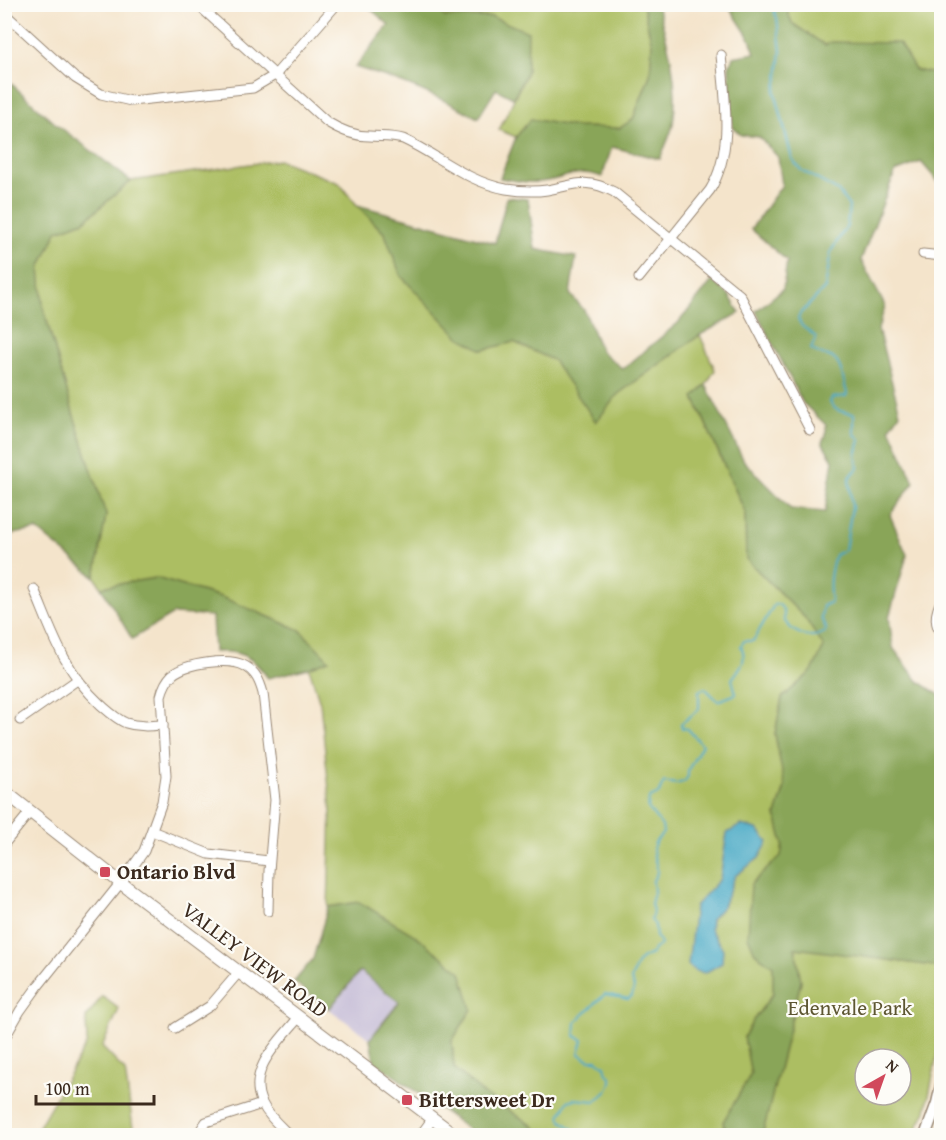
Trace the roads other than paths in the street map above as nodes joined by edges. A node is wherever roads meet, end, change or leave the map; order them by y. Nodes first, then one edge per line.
1 (197, 4) edge
2 (337, 4) edge
3 (4, 13) edge
4 (721, 55) dead end
5 (275, 75) junction
6 (672, 238) junction
7 (923, 254) dead end
8 (942, 256) edge
9 (639, 278) dead end
10 (810, 430) dead end
11 (34, 589) dead end
12 (942, 600) edge
13 (942, 635) edge
14 (77, 680) junction
15 (20, 720) dead end
16 (163, 725) junction
17 (4, 791) edge
18 (30, 812) junction
19 (152, 831) junction
20 (4, 844) edge
21 (269, 861) junction
22 (121, 883) junction
23 (268, 911) dead end
24 (239, 972) junction
25 (299, 1017) junction
26 (175, 1028) dead end
27 (4, 1039) edge
28 (942, 1082) edge
29 (262, 1104) junction
30 (433, 1118) junction
31 (198, 1134) edge
32 (290, 1136) edge
33 (420, 1136) edge
34 (456, 1136) edge
35 (926, 1136) edge

1 - 5 street
2 - 5 street
3 - 5 street
4 - 6 street
5 - 6 street
6 - 9 street
6 - 10 street
7 - 8 street
11 - 14 street
12 - 13 street
14 - 15 street
14 - 16 street
16 - 19 street
16 - 21 street
17 - 18 main road, VALLEY VIEW ROAD
18 - 20 street
18 - 22 main road, VALLEY VIEW ROAD
19 - 21 street
19 - 22 street
21 - 23 street
22 - 24 main road, VALLEY VIEW ROAD
22 - 27 street
24 - 25 main road, VALLEY VIEW ROAD
24 - 26 street
25 - 29 street
25 - 30 main road, VALLEY VIEW ROAD
28 - 35 street
29 - 31 street
29 - 32 street
30 - 33 street
30 - 34 main road, VALLEY VIEW ROAD

